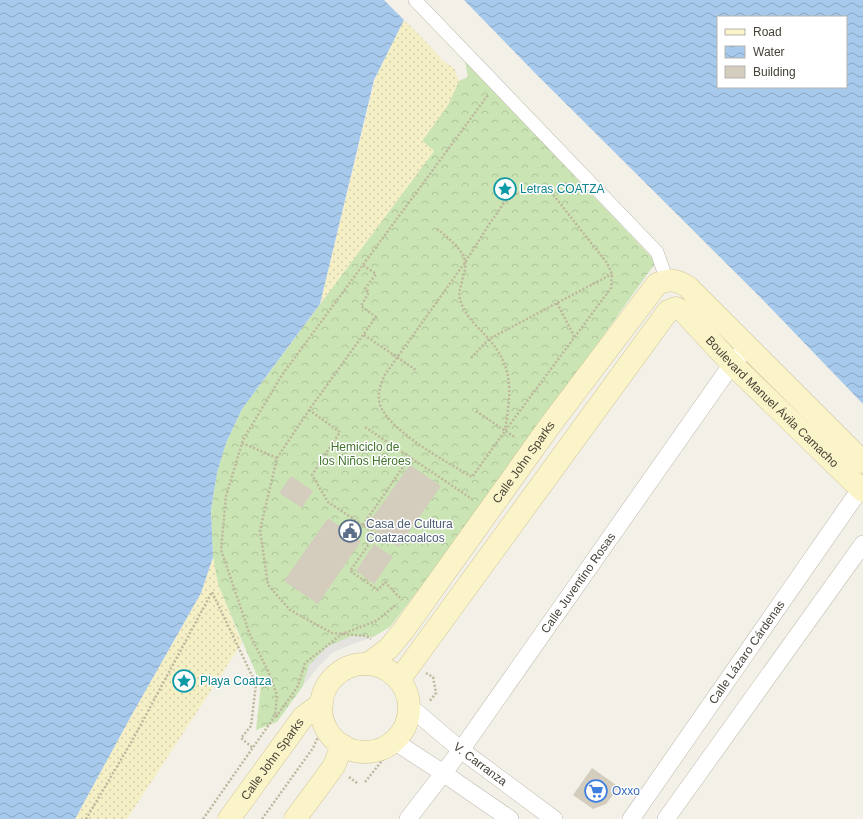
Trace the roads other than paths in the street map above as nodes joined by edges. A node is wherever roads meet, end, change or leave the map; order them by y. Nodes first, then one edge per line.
1 (415, 0) edge
2 (667, 280) junction
3 (748, 346) junction
4 (732, 364) junction
5 (863, 462) edge
6 (862, 488) edge
7 (863, 544) edge
8 (368, 664) junction
9 (405, 671) junction
10 (414, 710) junction
11 (323, 713) junction
12 (395, 742) junction
13 (342, 745) junction
14 (461, 750) junction
15 (443, 773) junction
16 (229, 819) edge
17 (295, 819) edge
18 (408, 819) edge
19 (510, 819) edge
20 (554, 819) edge
21 (631, 819) edge
22 (666, 819) edge

1 - 2 street
2 - 3 main road, Boulevard Manuel Ávila Camacho
2 - 8 main road, Calle John Sparks
3 - 4 street, Calle Juventino Rosas
3 - 5 main road, Boulevard Manuel Ávila Camacho
4 - 6 main road, Boulevard Manuel Ávila Camacho
4 - 9 main road, Boulevard Manuel Ávila Camacho
4 - 14 street, Calle Juventino Rosas
6 - 21 street, Calle Lázaro Cárdenas
7 - 22 street
8 - 9 main road
8 - 11 main road
9 - 10 main road
10 - 12 main road
10 - 14 street, V. Carranza
11 - 13 main road
11 - 16 main road, Calle John Sparks
12 - 13 main road
12 - 15 street
13 - 17 main road
14 - 15 street, Calle Juventino Rosas
14 - 20 street, V. Carranza
15 - 18 street, Calle Juventino Rosas
15 - 19 street

